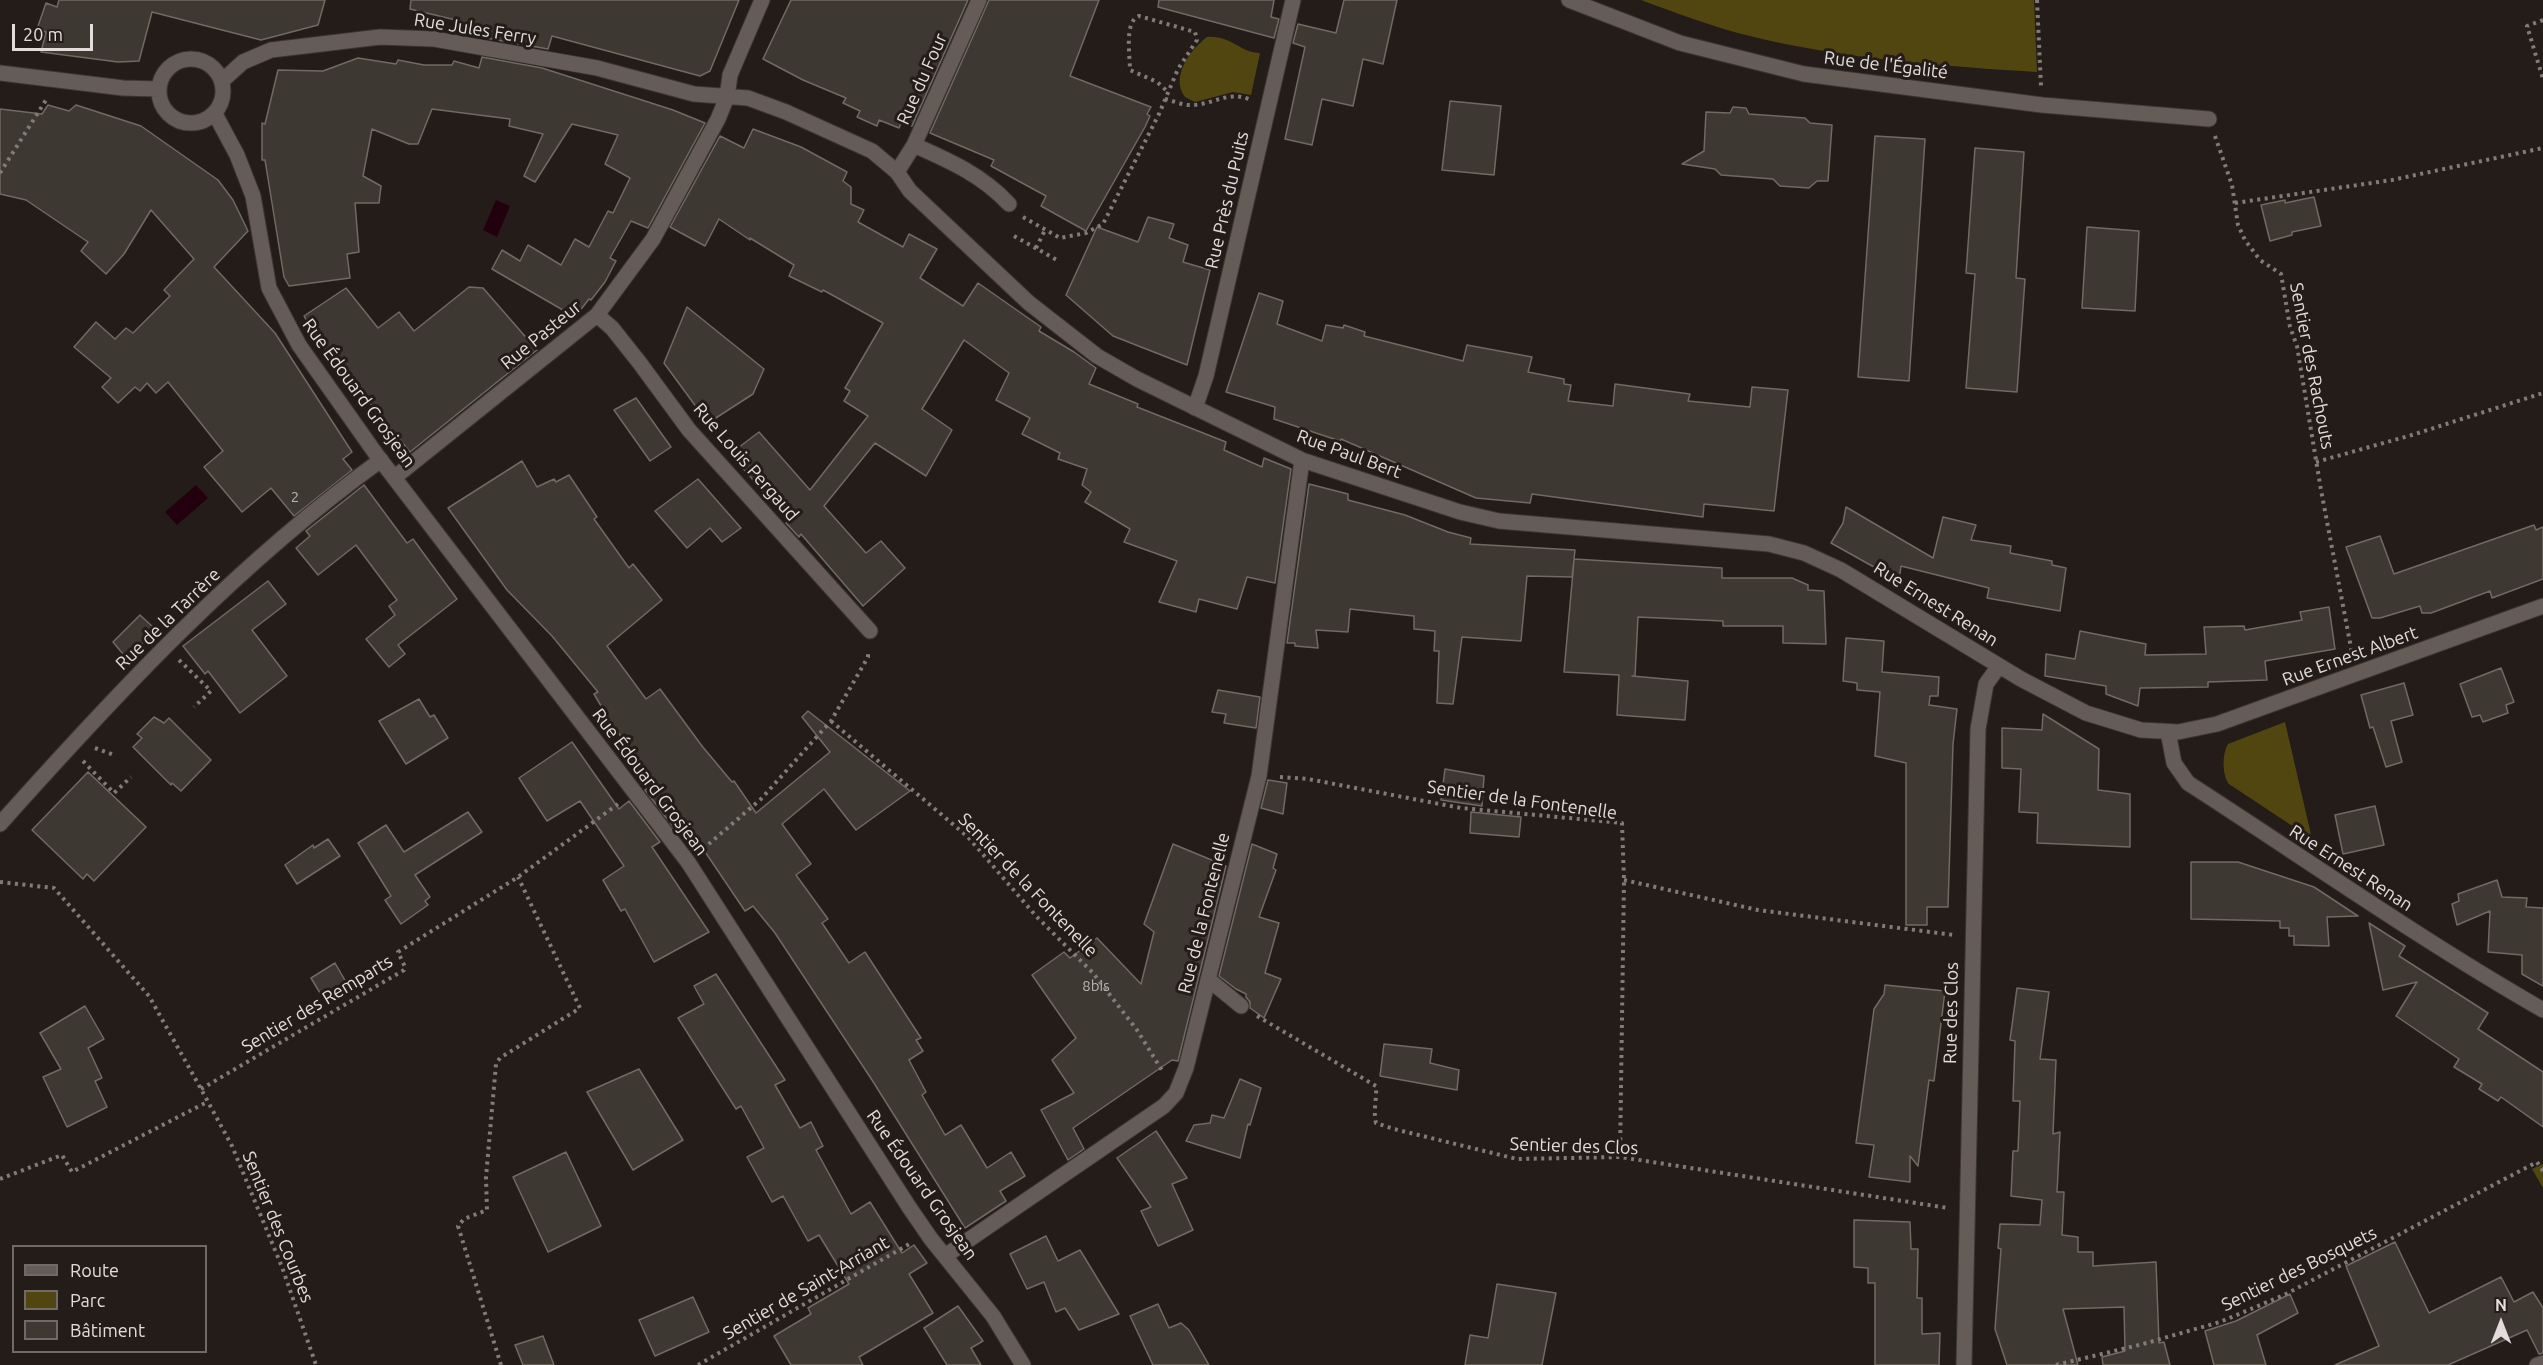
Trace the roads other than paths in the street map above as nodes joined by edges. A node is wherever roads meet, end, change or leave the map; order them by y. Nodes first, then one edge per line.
1 (762, 0) edge
2 (979, 0) edge
3 (1293, 0) edge
4 (1569, 0) edge
5 (0, 73) edge
6 (222, 81) junction
7 (158, 89) junction
8 (727, 97) junction
9 (215, 114) junction
10 (2209, 119) road end
11 (914, 145) junction
12 (897, 172) junction
13 (1009, 204) road end
14 (597, 315) junction
15 (1195, 408) junction
16 (381, 460) junction
17 (1302, 460) junction
18 (395, 477) junction
19 (1804, 553) joint
20 (2543, 606) edge
21 (870, 631) road end
22 (1999, 666) junction
23 (2045, 693) joint
24 (2168, 732) junction
25 (0, 824) edge
26 (1208, 979) junction
27 (1240, 1006) road end
28 (2543, 1010) edge
29 (945, 1256) junction
30 (2543, 1363) edge
31 (1023, 1365) edge
32 (1964, 1365) edge
33 (2537, 1365) edge

1 - 8 street, Rue Pasteur
2 - 11 street, Rue du Four
3 - 15 street, Rue Près du Puits
4 - 10 street, Rue de l'Égalité
5 - 7 street
6 - 7 street
6 - 8 street, Rue Jules Ferry
6 - 9 street
7 - 9 street
8 - 12 street, Rue Jules Ferry
8 - 14 street, Rue Pasteur
9 - 16 street, Rue Édouard Grosjean
11 - 12 street, Rue du Four
11 - 13 street
12 - 15 street, Rue Paul Bert
14 - 18 street, Rue Pasteur
14 - 21 street, Rue Louis Pergaud
15 - 17 street, Rue Paul Bert
16 - 18 street, Rue Édouard Grosjean
16 - 25 street, Rue de la Tarrère
17 - 19 street, Rue Paul Bert
17 - 26 street, Rue de la Fontenelle
18 - 29 street, Rue Édouard Grosjean
19 - 22 street, Rue Ernest Renan
20 - 24 street, Rue Ernest Albert
22 - 23 street, Rue Ernest Renan
22 - 32 street, Rue des Clos
23 - 24 street, Rue Ernest Albert
24 - 28 street, Rue Ernest Renan
26 - 27 street
26 - 29 street, Rue de la Fontenelle
29 - 31 street, Rue Édouard Grosjean
30 - 33 street

